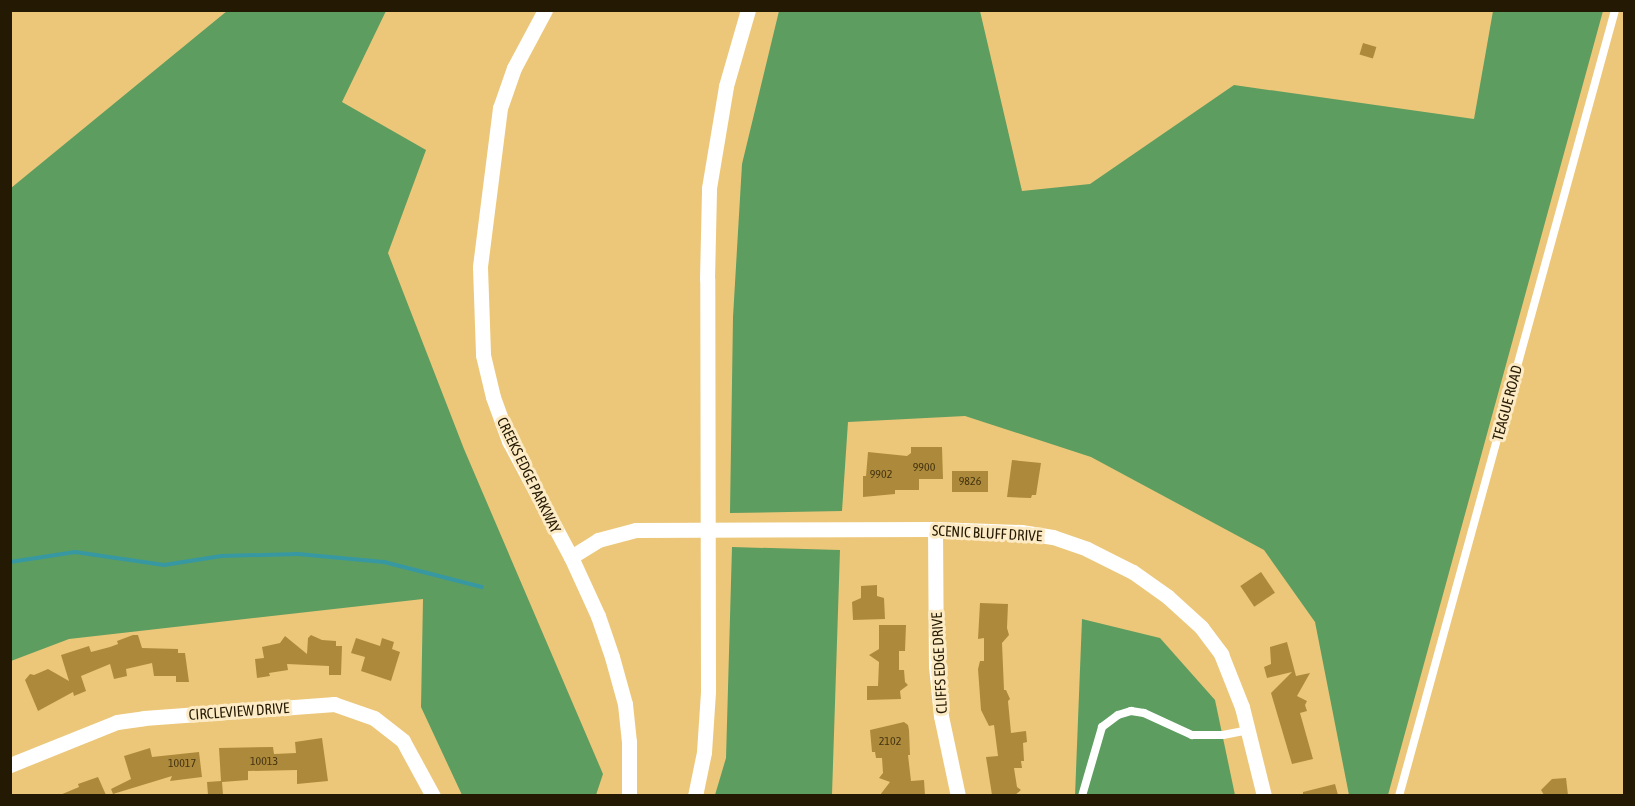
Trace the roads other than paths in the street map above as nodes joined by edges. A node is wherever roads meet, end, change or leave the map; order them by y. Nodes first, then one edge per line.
1 (545, 10) edge
2 (748, 10) edge
3 (1615, 10) edge
4 (707, 528) junction
5 (935, 530) junction
6 (571, 557) junction
7 (1248, 730) junction
8 (10, 765) edge
9 (433, 795) edge
10 (629, 795) edge
11 (695, 795) edge
12 (958, 795) edge
13 (1082, 795) edge
14 (1264, 795) edge
15 (1399, 795) edge

1 - 6 street, CREEKS EDGE PARKWAY
2 - 4 street
3 - 15 lane, TEAGUE ROAD
4 - 5 street, SCENIC BLUFF DRIVE
4 - 6 street, SCENIC BLUFF DRIVE
4 - 11 street
5 - 7 street, SCENIC BLUFF DRIVE
5 - 12 street, CLIFFS EDGE DRIVE
6 - 10 street, CREEKS EDGE PARKWAY
7 - 13 lane
7 - 14 street, SCENIC BLUFF DRIVE
8 - 9 street, CIRCLEVIEW DRIVE

